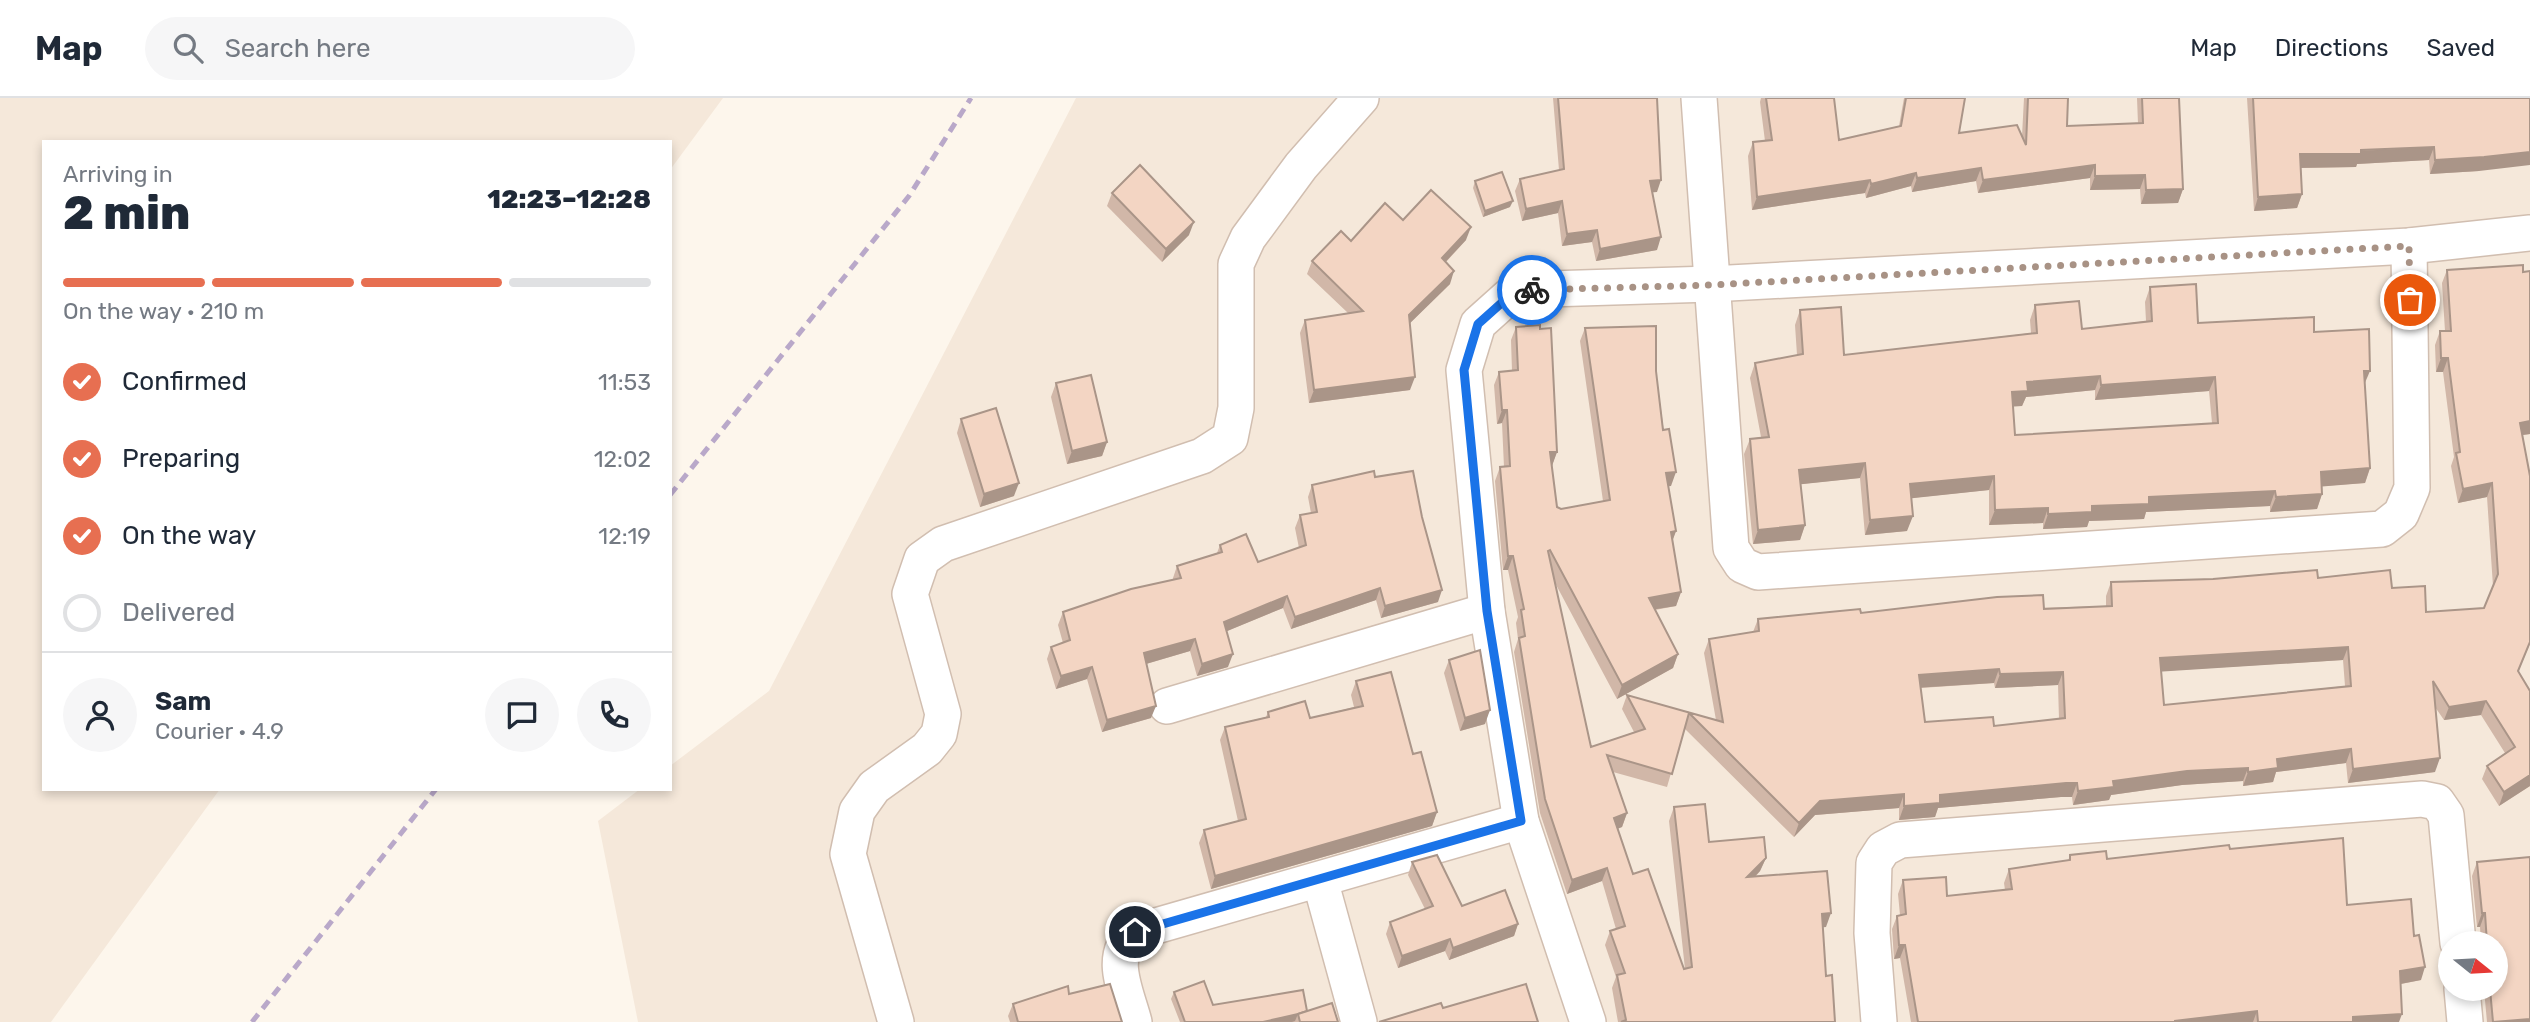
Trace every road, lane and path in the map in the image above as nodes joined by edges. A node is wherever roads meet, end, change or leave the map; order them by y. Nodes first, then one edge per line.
1 (1361, 98) edge
2 (1699, 98) edge
3 (2530, 233) edge
4 (2409, 246) junction
5 (1711, 285) junction
6 (1487, 611) junction
7 (1167, 706) dead end
8 (1521, 821) junction
9 (1320, 880) junction
10 (2457, 931) edge
11 (2463, 1001) edge
12 (897, 1022) edge
13 (1134, 1022) edge
14 (1359, 1022) edge
15 (1588, 1022) edge
16 (1879, 1022) edge
17 (2465, 1022) edge

1 - 12 street
2 - 5 street
3 - 4 street
4 - 5 street
4 - 5 street
5 - 6 street
6 - 7 street
6 - 8 street
8 - 9 street
8 - 15 street
9 - 13 street
9 - 14 street
10 - 16 street
11 - 17 street

